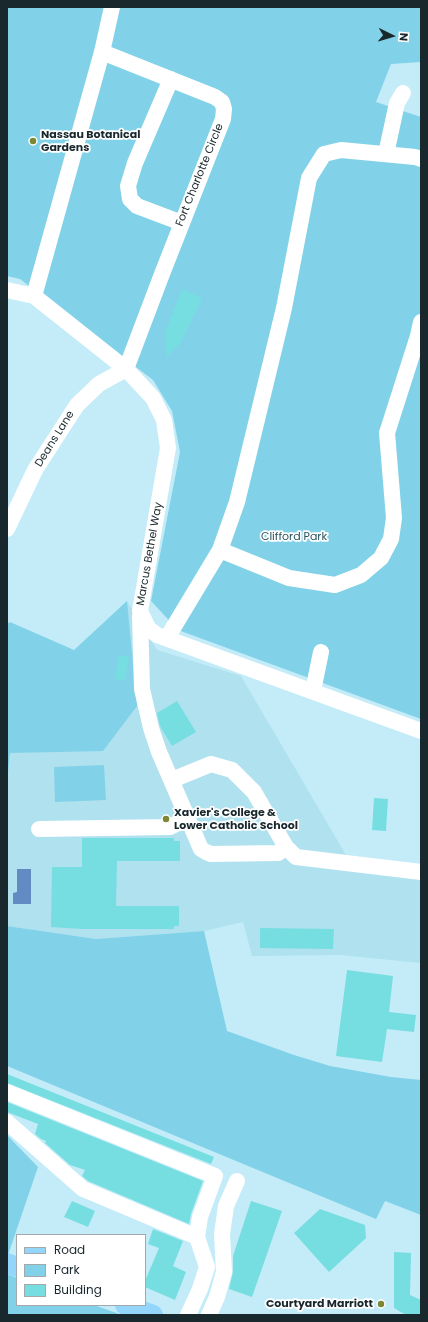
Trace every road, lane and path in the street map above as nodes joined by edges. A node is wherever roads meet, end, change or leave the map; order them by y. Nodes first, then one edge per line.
1 (112, 7) edge
2 (102, 52) junction
3 (171, 79) junction
4 (403, 93) dead end
5 (386, 154) junction
6 (421, 159) edge
7 (182, 223) junction
8 (7, 290) edge
9 (34, 296) junction
10 (421, 322) edge
11 (126, 369) junction
12 (7, 529) edge
13 (220, 550) junction
14 (140, 611) junction
15 (167, 638) junction
16 (321, 652) dead end
17 (313, 691) junction
18 (421, 731) edge
19 (172, 780) junction
20 (187, 815) junction
21 (39, 829) dead end
22 (286, 847) junction
23 (421, 872) edge
24 (7, 1092) edge
25 (7, 1122) edge
26 (237, 1181) dead end
27 (197, 1237) junction
28 (128, 1306) edge
29 (153, 1315) edge
30 (188, 1315) edge
31 (209, 1315) edge

1 - 2 street
2 - 3 street, Fort Charlotte Circle
2 - 9 street
3 - 7 street, Fort Charlotte Circle
3 - 7 street
4 - 5 street
5 - 6 street
5 - 13 street
7 - 11 street, Fort Charlotte Circle
8 - 9 street, Marcus Bethel Way
9 - 11 street, Marcus Bethel Way
10 - 13 street
11 - 12 street, Deans Lane
11 - 14 street, Marcus Bethel Way
13 - 15 street
14 - 15 street, Marcus Bethel Way
14 - 19 street
15 - 17 street, Marcus Bethel Way
16 - 17 street
17 - 18 street, Marcus Bethel Way
19 - 20 street
19 - 22 street
20 - 21 street
20 - 22 street
22 - 23 street
24 - 27 street
25 - 27 street
26 - 31 street
27 - 30 street
28 - 29 main road

